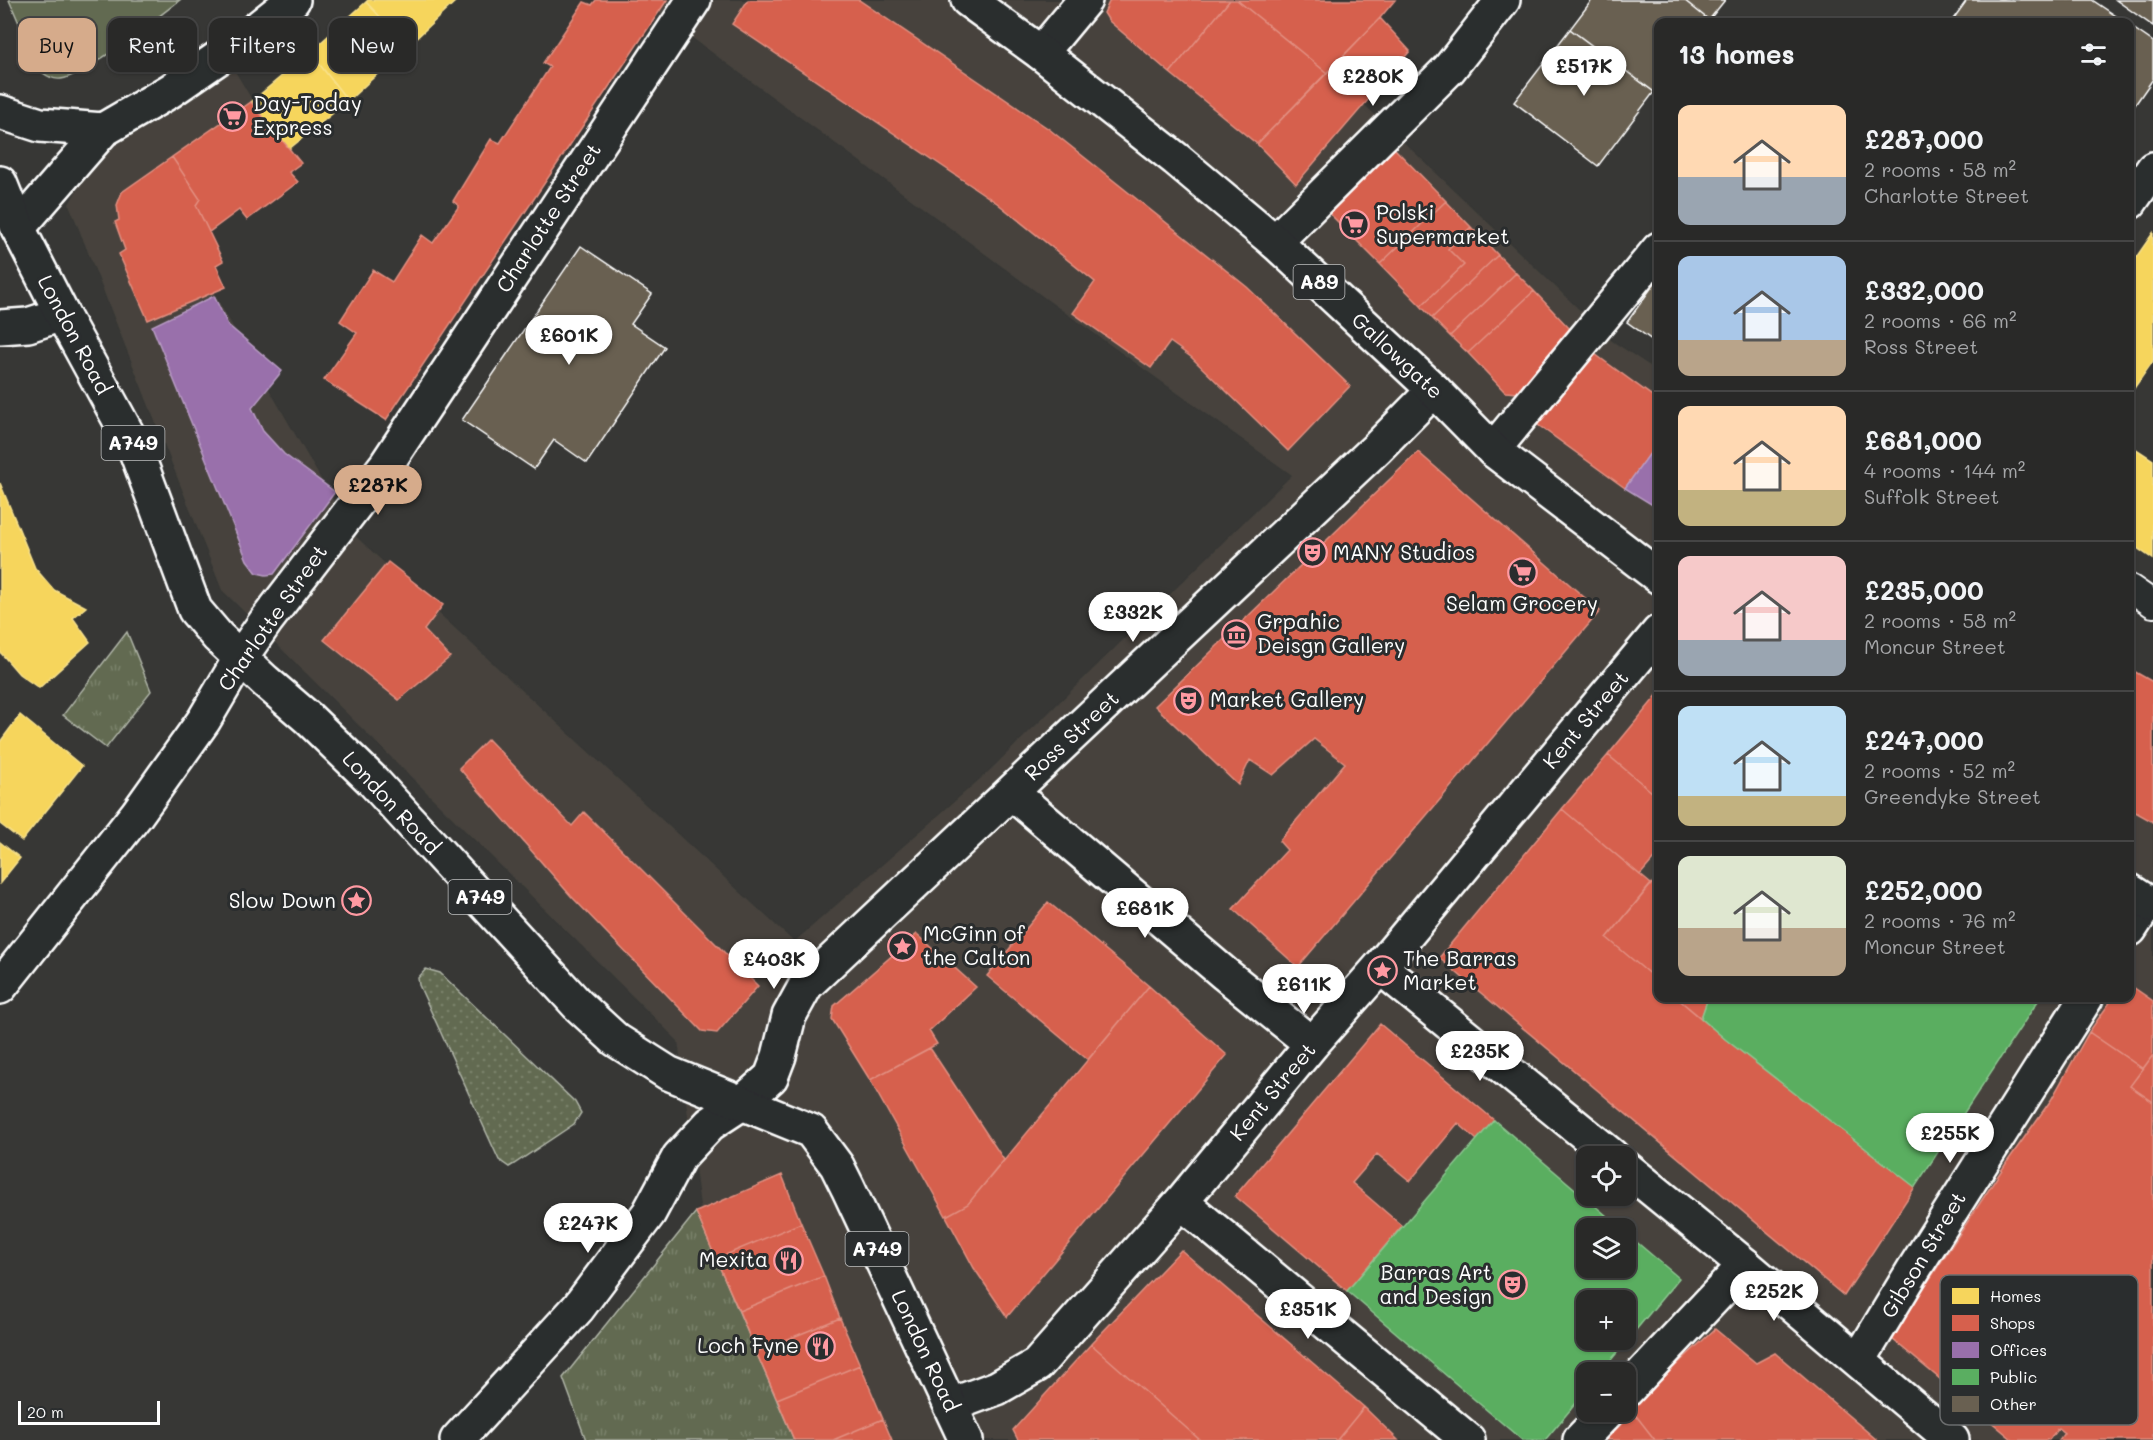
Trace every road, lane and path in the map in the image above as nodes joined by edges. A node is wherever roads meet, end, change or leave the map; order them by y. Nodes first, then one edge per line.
1 (293, 0) edge
2 (694, 0) edge
3 (968, 0) edge
4 (1085, 0) edge
5 (1503, 0) edge
6 (1041, 52) junction
7 (0, 112) edge
8 (103, 130) junction
9 (2153, 169) edge
10 (0, 183) edge
11 (2134, 196) edge
12 (18, 228) junction
13 (1275, 242) junction
14 (1654, 255) edge
15 (62, 314) junction
16 (0, 327) edge
17 (1434, 390) junction
18 (1493, 450) junction
19 (1654, 573) edge
20 (2134, 591) edge
21 (2153, 604) edge
22 (1654, 638) edge
23 (241, 657) junction
24 (1012, 793) junction
25 (1380, 967) junction
26 (0, 987) edge
27 (2083, 1002) edge
28 (1312, 1044) junction
29 (742, 1103) junction
30 (1600, 1146) edge
31 (1636, 1176) edge
32 (1180, 1202) junction
33 (1745, 1265) junction
34 (1859, 1360) junction
35 (1636, 1380) edge
36 (951, 1405) junction
37 (1597, 1422) edge
38 (457, 1440) edge
39 (966, 1440) edge
40 (1468, 1440) edge
41 (1580, 1440) edge
42 (1952, 1440) edge

1 - 8 street
2 - 23 street, Charlotte Street
3 - 6 street, Gallowgate / A89
4 - 6 street
5 - 13 street
6 - 13 street, Gallowgate / A89
7 - 8 street
8 - 12 street
9 - 11 street
10 - 12 street, London Road / A749
12 - 15 street, London Road / A749
13 - 17 street, Gallowgate / A89
14 - 18 street
15 - 16 street
15 - 23 street, London Road / A749
17 - 18 street, Gallowgate / A89
17 - 24 street, Ross Street
18 - 19 street, Gallowgate / A89
20 - 21 lane
22 - 25 street, Kent Street
23 - 26 street, Charlotte Street
23 - 29 street, London Road / A749
24 - 28 street
24 - 29 street, Ross Street
25 - 28 street, Kent Street
25 - 30 street
27 - 34 street, Gibson Street
28 - 32 street, Kent Street
29 - 36 street, London Road / A749
29 - 38 street, Ross Street
31 - 33 street
32 - 36 street, Kent Street
32 - 40 street
33 - 34 street
33 - 35 street
34 - 42 street
36 - 39 street, London Road / A749
37 - 41 street

